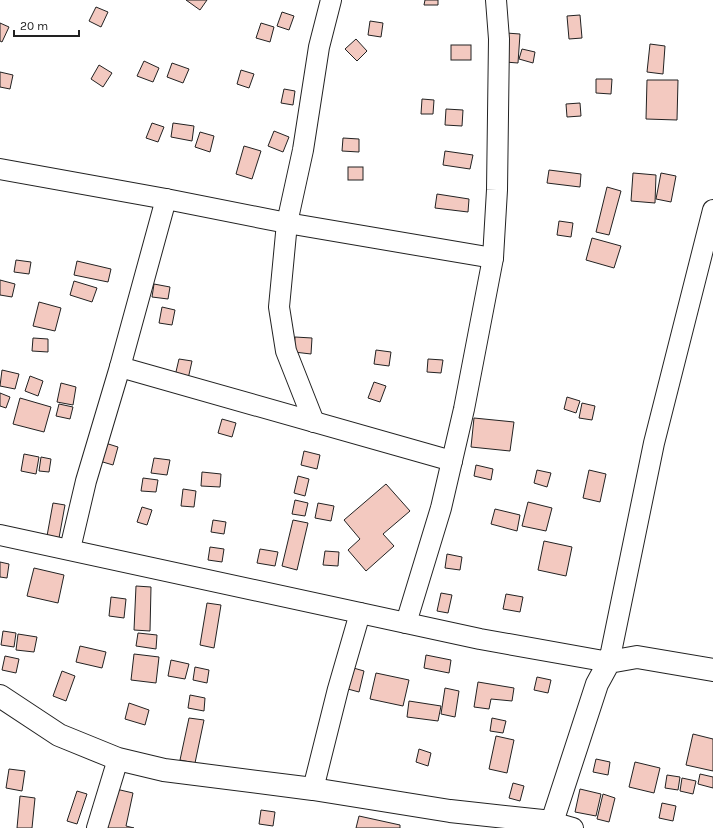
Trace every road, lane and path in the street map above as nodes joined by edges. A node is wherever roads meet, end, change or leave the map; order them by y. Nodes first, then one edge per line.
1 (331, 0) edge
2 (496, 0) edge
3 (0, 169) edge
4 (166, 199) junction
5 (713, 210) edge
6 (287, 223) junction
7 (493, 258) junction
8 (120, 367) junction
9 (314, 422) junction
10 (452, 461) junction
11 (0, 535) edge
12 (70, 549) junction
13 (360, 613) junction
14 (406, 623) junction
15 (609, 662) junction
16 (713, 670) edge
17 (0, 696) edge
18 (118, 759) junction
19 (313, 789) junction
20 (551, 825) edge
21 (97, 828) edge
22 (573, 828) edge

1 - 6 street
2 - 7 street
3 - 4 street
4 - 6 street
4 - 8 street
5 - 15 street
6 - 7 street
6 - 9 street
7 - 10 street
8 - 9 street
8 - 12 street
9 - 10 street
10 - 14 street
11 - 12 street
12 - 13 street
13 - 14 street
13 - 19 street
14 - 15 street
15 - 16 street
15 - 20 street
17 - 18 street
18 - 19 street
18 - 21 street
19 - 20 street
20 - 22 street

